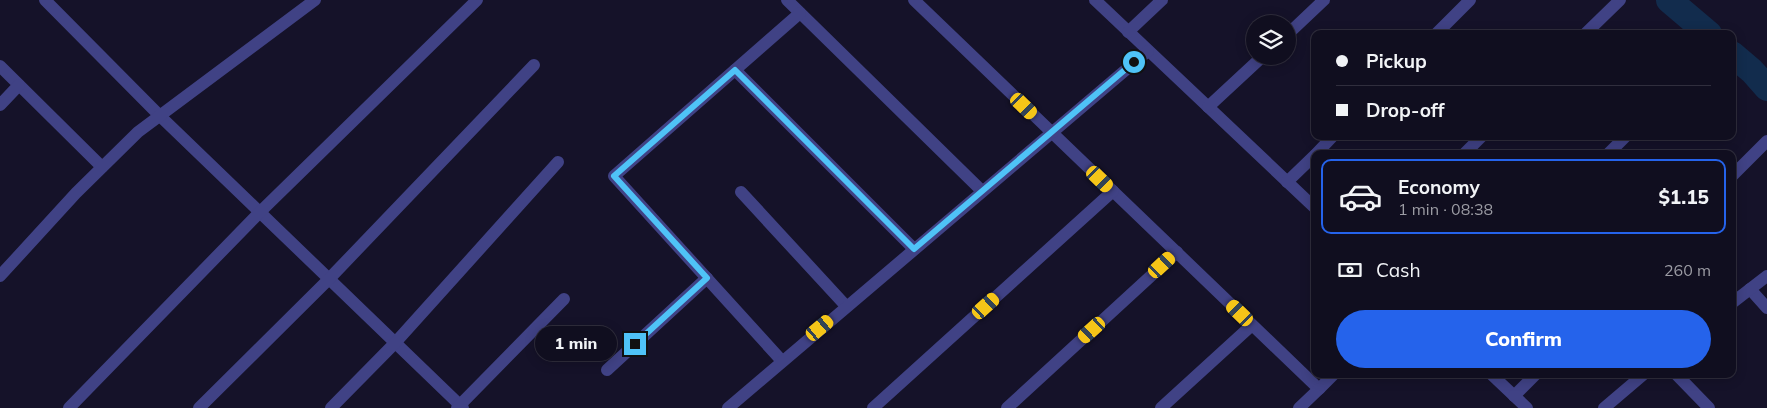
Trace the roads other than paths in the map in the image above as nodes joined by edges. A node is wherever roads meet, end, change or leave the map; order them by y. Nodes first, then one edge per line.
1 (315, 0) edge
2 (476, 0) edge
3 (787, 0) edge
4 (914, 0) edge
5 (1095, 0) edge
6 (1162, 0) edge
7 (1324, 0) edge
8 (1470, 0) edge
9 (1620, 0) edge
10 (46, 1) edge
11 (800, 13) junction
12 (1296, 26) edge
13 (1440, 30) edge
14 (1590, 30) edge
15 (1128, 32) junction
16 (1148, 50) junction
17 (534, 65) dead end
18 (1253, 65) edge
19 (0, 66) edge
20 (735, 70) junction
21 (19, 85) junction
22 (0, 105) edge
23 (1208, 107) junction
24 (160, 116) junction
25 (1051, 132) junction
26 (1329, 140) edge
27 (1478, 140) edge
28 (1622, 140) edge
29 (1767, 141) edge
30 (1319, 150) edge
31 (1468, 150) edge
32 (1612, 150) edge
33 (1311, 158) edge
34 (558, 162) dead end
35 (102, 167) junction
36 (1736, 172) edge
37 (1287, 182) junction
38 (982, 191) junction
39 (1113, 191) junction
40 (740, 192) dead end
41 (1311, 204) edge
42 (260, 212) junction
43 (914, 249) junction
44 (1176, 252) junction
45 (0, 276) edge
46 (1767, 276) edge
47 (707, 278) junction
48 (329, 279) junction
49 (1750, 289) junction
50 (564, 299) dead end
51 (1736, 300) edge
52 (846, 306) junction
53 (1767, 308) edge
54 (1252, 325) junction
55 (395, 343) junction
56 (782, 361) junction
57 (606, 370) dead end
58 (1330, 378) edge
59 (1495, 378) edge
60 (1532, 378) edge
61 (1639, 378) edge
62 (1680, 378) edge
63 (1319, 390) junction
64 (1514, 396) junction
65 (460, 407) edge
66 (69, 408) edge
67 (199, 408) edge
68 (331, 408) edge
69 (728, 408) edge
70 (873, 408) edge
71 (1007, 408) edge
72 (1161, 408) edge
73 (1299, 408) edge
74 (1527, 408) edge
75 (1604, 408) edge
76 (1709, 408) edge

1 - 24 street
2 - 42 street
3 - 11 street
4 - 25 street
5 - 15 street
6 - 15 street
7 - 12 street
8 - 13 street
9 - 14 street
10 - 24 street
11 - 20 street
11 - 38 street
15 - 16 street
16 - 23 street
16 - 25 street
17 - 48 street
18 - 23 street
19 - 21 street
20 - 43 street
20 - 47 street
21 - 22 street
21 - 35 street
23 - 37 street
24 - 35 street
24 - 42 street
25 - 38 street
25 - 39 street
26 - 30 street
27 - 31 street
28 - 32 street
29 - 36 street
33 - 37 street
34 - 55 street
35 - 45 street
37 - 41 street
38 - 43 street
39 - 44 street
39 - 70 street
40 - 52 street
42 - 48 street
42 - 66 street
43 - 52 street
44 - 54 street
44 - 71 street
46 - 49 street
47 - 56 street
47 - 57 street
48 - 55 street
48 - 67 street
49 - 51 street
49 - 53 street
50 - 65 street
52 - 56 street
54 - 63 street
54 - 72 street
55 - 65 street
55 - 68 street
56 - 69 street
58 - 63 street
59 - 64 street
60 - 64 street
61 - 75 street
62 - 76 street
63 - 73 street
64 - 74 street

